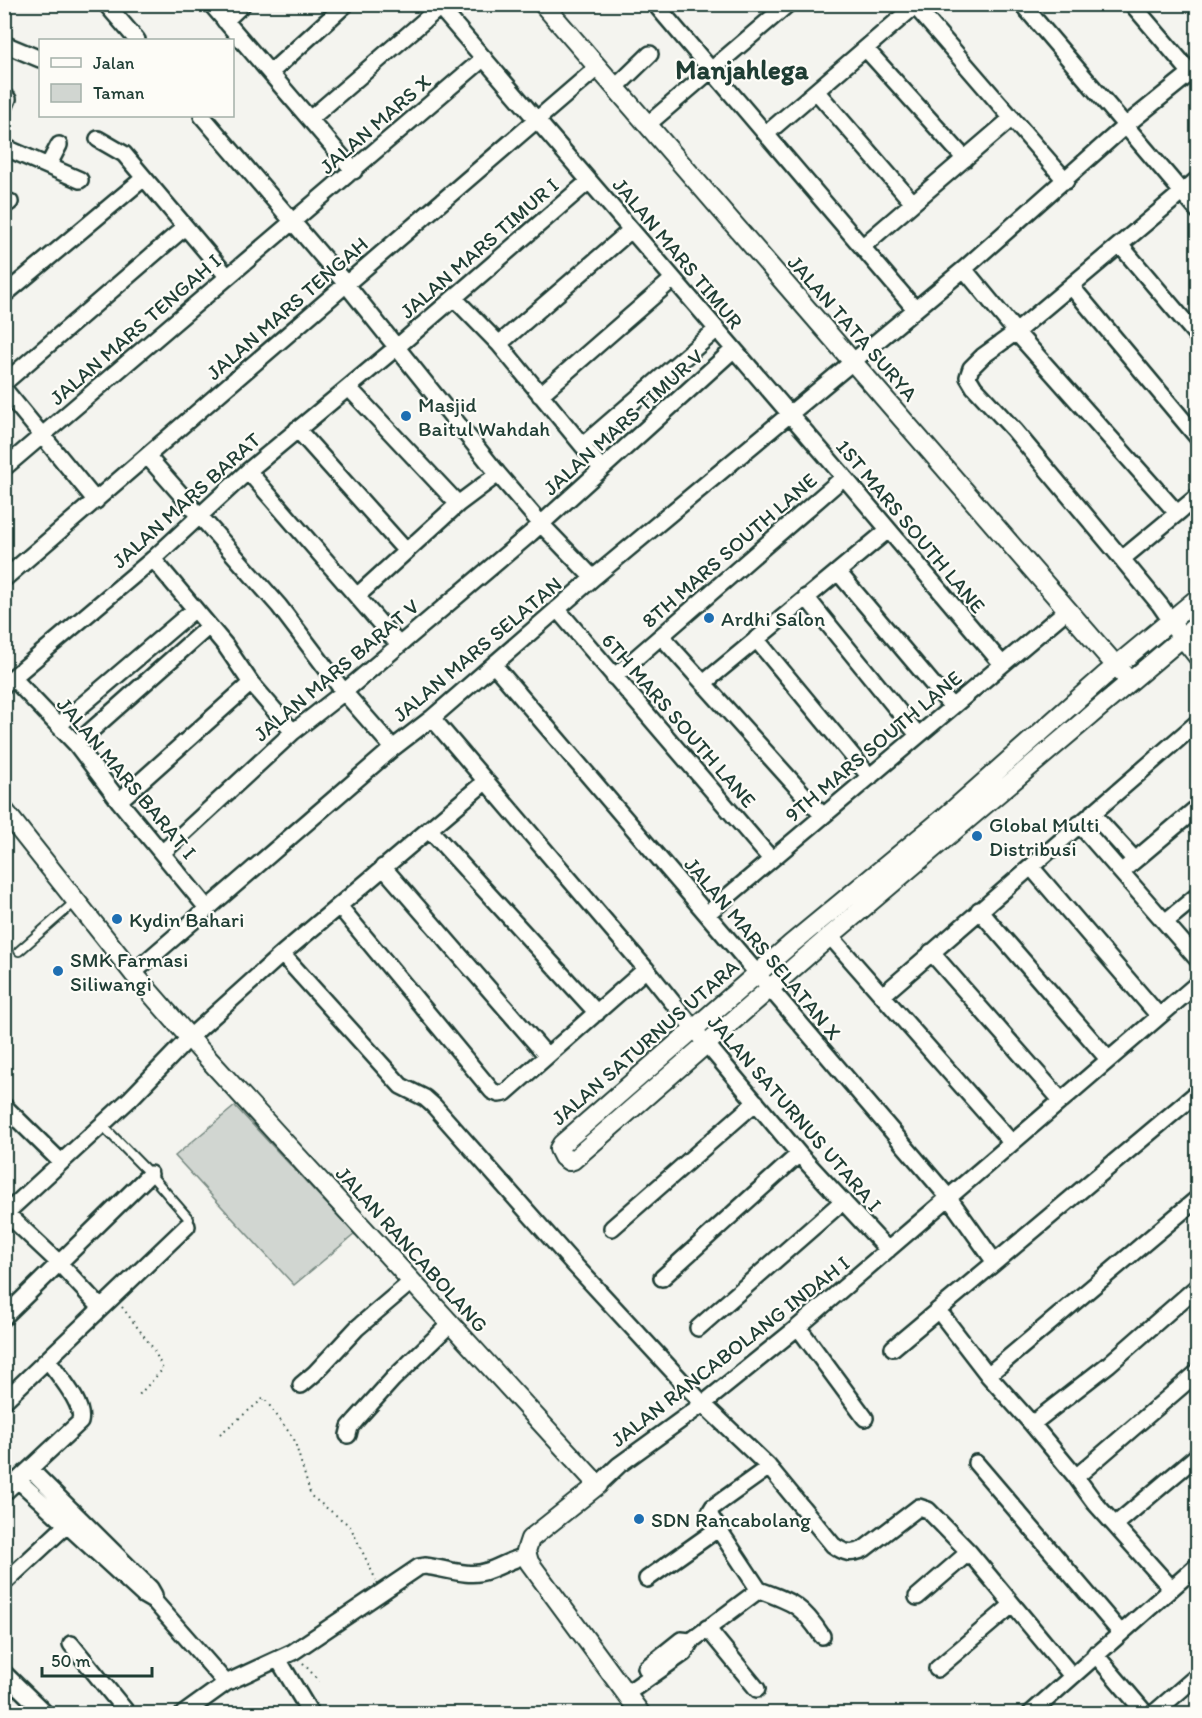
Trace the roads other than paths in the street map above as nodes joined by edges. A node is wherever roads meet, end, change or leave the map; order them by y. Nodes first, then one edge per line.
1 (106, 4) edge
2 (211, 4) edge
3 (243, 4) edge
4 (346, 4) edge
5 (788, 4) edge
6 (1022, 4) edge
7 (544, 5) edge
8 (655, 5) edge
9 (916, 5) edge
10 (438, 6) edge
11 (1136, 6) edge
12 (225, 21) junction
13 (136, 39) edge
14 (4, 44) edge
15 (866, 48) junction
16 (650, 54) dead end
17 (484, 58) junction
18 (39, 59) edge
19 (598, 67) junction
20 (711, 70) junction
21 (1194, 70) edge
22 (270, 73) junction
23 (615, 88) junction
24 (816, 91) junction
25 (203, 117) edge
26 (1012, 117) junction
27 (310, 119) junction
28 (537, 119) junction
29 (647, 125) junction
30 (1125, 126) junction
31 (766, 134) junction
32 (98, 139) dead end
33 (59, 145) dead end
34 (4, 147) edge
35 (965, 159) junction
36 (48, 166) junction
37 (354, 171) junction
38 (144, 178) junction
39 (1197, 179) edge
40 (80, 180) dead end
41 (1066, 181) junction
42 (589, 182) junction
43 (1181, 192) junction
44 (913, 203) junction
45 (1197, 211) edge
46 (294, 222) junction
47 (185, 227) junction
48 (631, 230) junction
49 (1120, 245) junction
50 (863, 246) junction
51 (964, 268) junction
52 (227, 276) junction
53 (673, 279) junction
54 (346, 284) junction
55 (1071, 286) junction
56 (4, 295) edge
57 (454, 297) junction
58 (915, 309) junction
59 (716, 330) junction
60 (1016, 332) junction
61 (1197, 337) edge
62 (499, 344) junction
63 (396, 347) junction
64 (733, 350) junction
65 (852, 361) junction
66 (4, 383) edge
67 (349, 388) junction
68 (4, 389) edge
69 (540, 395) junction
70 (789, 414) junction
71 (297, 429) junction
72 (43, 437) junction
73 (1197, 438) edge
74 (583, 445) junction
75 (148, 456) junction
76 (4, 468) edge
77 (601, 468) junction
78 (248, 471) junction
79 (498, 474) junction
80 (844, 477) junction
81 (1197, 496) edge
82 (96, 501) junction
83 (458, 504) junction
84 (1177, 513) junction
85 (199, 516) junction
86 (541, 524) junction
87 (888, 530) junction
88 (406, 551) junction
89 (153, 559) junction
90 (1122, 559) junction
91 (838, 572) junction
92 (593, 578) junction
93 (4, 579) edge
94 (357, 596) junction
95 (806, 597) junction
96 (1197, 598) edge
97 (195, 609) junction
98 (557, 609) junction
99 (1067, 610) junction
100 (1171, 621) junction
101 (1197, 624) edge
102 (209, 626) junction
103 (661, 636) junction
104 (1182, 637) junction
105 (756, 639) junction
106 (399, 645) junction
107 (1197, 657) edge
108 (1002, 664) junction
109 (494, 665) junction
110 (1116, 667) junction
111 (614, 677) junction
112 (9, 681) edge
113 (1129, 681) junction
114 (705, 682) junction
115 (251, 683) junction
116 (344, 692) junction
117 (952, 707) junction
118 (432, 718) junction
119 (1197, 722) edge
120 (59, 725) junction
121 (292, 732) junction
122 (918, 735) junction
123 (76, 744) junction
124 (393, 748) junction
125 (870, 777) junction
126 (486, 781) junction
127 (119, 801) junction
128 (1197, 807) edge
129 (4, 810) edge
130 (1092, 813) junction
131 (823, 816) junction
132 (1079, 824) junction
133 (429, 829) junction
134 (162, 853) junction
135 (771, 859) junction
136 (1135, 860) junction
137 (383, 867) junction
138 (1031, 867) junction
139 (1121, 873) junction
140 (1197, 895) edge
141 (76, 901) junction
142 (339, 906) junction
143 (207, 908) junction
144 (980, 910) junction
145 (707, 914) junction
146 (1166, 922) junction
147 (830, 936) junction
148 (19, 951) dead end
149 (932, 952) junction
150 (282, 954) junction
151 (1197, 960) edge
152 (645, 969) junction
153 (133, 973) junction
154 (757, 974) junction
155 (1197, 983) edge
156 (770, 988) junction
157 (883, 995) junction
158 (597, 1014) junction
159 (1159, 1016) junction
160 (700, 1036) junction
161 (190, 1037) junction
162 (547, 1056) junction
163 (1108, 1059) junction
164 (1061, 1100) junction
165 (1194, 1101) edge
166 (756, 1102) junction
167 (4, 1106) edge
168 (102, 1125) junction
169 (1011, 1142) junction
170 (799, 1154) junction
171 (61, 1162) junction
172 (150, 1174) junction
173 (949, 1198) junction
174 (1197, 1198) edge
175 (843, 1201) junction
176 (5, 1213) edge
177 (187, 1226) joint
178 (612, 1228) dead end
179 (888, 1250) junction
180 (994, 1261) junction
181 (58, 1262) junction
182 (662, 1278) dead end
183 (411, 1282) junction
184 (1197, 1286) edge
185 (101, 1308) junction
186 (938, 1310) junction
187 (4, 1317) edge
188 (450, 1324) junction
189 (798, 1327) junction
190 (698, 1328) dead end
191 (893, 1348) dead end
192 (48, 1360) junction
193 (1197, 1372) edge
194 (988, 1375) junction
195 (301, 1385) dead end
196 (4, 1401) edge
197 (703, 1404) junction
198 (865, 1418) dead end
199 (1032, 1424) junction
200 (348, 1435) dead end
201 (1197, 1455) edge
202 (976, 1463) dead end
203 (769, 1467) junction
204 (30, 1469) junction
205 (1076, 1476) junction
206 (18, 1480) junction
207 (598, 1485) junction
208 (4, 1493) edge
209 (71, 1520) junction
210 (1115, 1525) junction
211 (719, 1528) junction
212 (969, 1552) junction
213 (527, 1556) junction
214 (1197, 1565) edge
215 (647, 1579) dead end
216 (4, 1582) edge
217 (1170, 1588) junction
218 (759, 1590) junction
219 (917, 1597) dead end
220 (1012, 1605) junction
221 (707, 1628) junction
222 (1120, 1632) junction
223 (822, 1636) dead end
224 (71, 1644) dead end
225 (1095, 1654) junction
226 (278, 1659) junction
227 (937, 1669) dead end
228 (4, 1672) edge
229 (1197, 1675) edge
230 (1072, 1676) junction
231 (226, 1683) junction
232 (757, 1689) dead end
233 (623, 1690) junction
234 (46, 1713) edge
235 (128, 1713) edge
236 (183, 1713) edge
237 (311, 1713) edge
238 (641, 1713) edge
239 (1029, 1713) edge
240 (1146, 1713) edge
241 (1153, 1713) edge

1 - 13 street
2 - 12 street
3 - 12 street
4 - 22 street
5 - 20 street
6 - 30 street
7 - 19 street, JALAN TATA SURYA
8 - 20 street
9 - 15 street
9 - 26 street
10 - 17 street, JALAN MARS TIMUR
10 - 27 street
11 - 21 street
12 - 22 street
14 - 18 street
15 - 24 street
15 - 35 street
16 - 23 street
17 - 28 street, JALAN MARS TIMUR
17 - 37 street, JALAN MARS X
19 - 23 street, JALAN TATA SURYA
19 - 28 street, JALAN MARS TENGAH
20 - 29 street
20 - 31 street
21 - 30 street, JALAN MARS SELATAN
22 - 27 street
23 - 29 street, JALAN TATA SURYA
24 - 31 street
24 - 44 street
25 - 46 street
26 - 35 street
26 - 41 street
27 - 37 street
28 - 42 street, JALAN MARS TIMUR
28 - 54 street, JALAN MARS TENGAH
29 - 65 street, JALAN TATA SURYA
30 - 41 street, JALAN MARS SELATAN
30 - 43 street
31 - 50 street
32 - 38 street
33 - 36 street
34 - 36 street
35 - 44 street
36 - 40 street
37 - 46 street, JALAN MARS X
38 - 47 street
38 - 56 street
39 - 43 street
41 - 51 street, JALAN MARS SELATAN
42 - 48 street, JALAN MARS TIMUR
42 - 57 street, JALAN MARS TIMUR I
43 - 45 street
43 - 49 street
44 - 50 street
46 - 52 street, JALAN MARS TENGAH I
46 - 54 street
47 - 52 street
47 - 66 street
48 - 53 street, JALAN MARS TIMUR
48 - 62 street
49 - 55 street
49 - 61 street
50 - 58 street
51 - 58 street, JALAN MARS SELATAN
51 - 60 street
52 - 72 street, JALAN MARS TENGAH I
53 - 59 street, JALAN MARS TIMUR
53 - 69 street
54 - 63 street
54 - 75 street, JALAN MARS TENGAH
55 - 60 street
55 - 73 street
57 - 62 street
57 - 63 street, JALAN MARS TIMUR I
58 - 65 street, JALAN MARS SELATAN
59 - 64 street, JALAN MARS TIMUR
59 - 74 street
60 - 84 street
60 - 90 street
62 - 69 street
63 - 67 street, JALAN MARS BARAT
63 - 79 street
64 - 70 street, JALAN MARS TIMUR
64 - 77 street, JALAN MARS TIMUR V
65 - 70 street, JALAN MARS SELATAN
65 - 99 street, JALAN TATA SURYA
67 - 71 street, JALAN MARS BARAT
67 - 83 street
68 - 72 street
69 - 74 street
70 - 80 street, 1ST MARS SOUTH LANE
70 - 92 street, JALAN MARS SELATAN
71 - 78 street, JALAN MARS BARAT
71 - 88 street
72 - 76 street, JALAN MARS TENGAH I
72 - 82 street
74 - 77 street
75 - 82 street, JALAN MARS TENGAH
75 - 85 street
77 - 86 street, JALAN MARS TIMUR V
78 - 85 street, JALAN MARS BARAT
78 - 94 street
79 - 83 street
79 - 86 street
80 - 87 street, 1ST MARS SOUTH LANE
80 - 103 street, 8TH MARS SOUTH LANE
81 - 84 street
82 - 93 street, JALAN MARS TENGAH
83 - 88 street
84 - 90 street
85 - 89 street, JALAN MARS BARAT
85 - 116 street
86 - 92 street
86 - 106 street, JALAN MARS BARAT V
87 - 91 street
87 - 108 street, 1ST MARS SOUTH LANE
88 - 94 street
89 - 97 street
89 - 112 street, JALAN MARS BARAT
90 - 100 street
91 - 95 street
91 - 117 street
92 - 98 street, JALAN MARS SELATAN
94 - 106 street
95 - 105 street
95 - 122 street
96 - 100 street, JALAN SATURNUS UTARA
97 - 102 street
97 - 120 street
98 - 109 street, JALAN MARS SELATAN
98 - 111 street, 6TH MARS SOUTH LANE
99 - 108 street, 9TH MARS SOUTH LANE
99 - 110 street, JALAN TATA SURYA
100 - 104 street
100 - 110 street, JALAN SATURNUS UTARA
101 - 104 street, JALAN SATURNUS UTARA
102 - 115 street
102 - 123 street
103 - 111 street, 8TH MARS SOUTH LANE
103 - 114 street
104 - 107 street
104 - 113 street, JALAN SATURNUS UTARA
105 - 114 street
105 - 125 street
106 - 116 street, JALAN MARS BARAT V
108 - 117 street, 9TH MARS SOUTH LANE
109 - 118 street, JALAN MARS SELATAN
109 - 145 street, JALAN MARS SELATAN X
110 - 113 street, JALAN TATA SURYA
110 - 154 street, JALAN SATURNUS UTARA
111 - 135 street, 6TH MARS SOUTH LANE
112 - 120 street, JALAN MARS BARAT I
113 - 147 street, JALAN SATURNUS UTARA
114 - 131 street
115 - 121 street
115 - 127 street
116 - 121 street, JALAN MARS BARAT V
116 - 124 street
117 - 122 street, 9TH MARS SOUTH LANE
118 - 124 street, JALAN MARS SELATAN
118 - 126 street, JALAN SATURNUS UTARA I
119 - 130 street
120 - 123 street, JALAN MARS BARAT I
121 - 134 street, JALAN MARS BARAT V
122 - 125 street, 9TH MARS SOUTH LANE
123 - 127 street, JALAN MARS BARAT I
124 - 143 street, JALAN MARS SELATAN
125 - 131 street, 9TH MARS SOUTH LANE
126 - 133 street
126 - 152 street, JALAN SATURNUS UTARA I
127 - 134 street, JALAN MARS BARAT I
128 - 136 street
129 - 141 street, JALAN RANCABOLANG
130 - 132 street
130 - 136 street
131 - 135 street, 9TH MARS SOUTH LANE
132 - 138 street
132 - 139 street
133 - 137 street
133 - 158 street
134 - 143 street, JALAN MARS BARAT I
135 - 145 street, 9TH MARS SOUTH LANE
136 - 139 street
137 - 142 street
137 - 162 street
138 - 144 street
138 - 159 street
139 - 146 street
140 - 146 street
141 - 148 lane
141 - 153 street, JALAN RANCABOLANG
142 - 150 street
142 - 162 street
143 - 153 street, JALAN MARS SELATAN
144 - 149 street
144 - 163 street
145 - 154 street, JALAN MARS SELATAN X
146 - 151 street
147 - 156 street, JALAN SATURNUS UTARA
147 - 157 street
149 - 157 street
149 - 164 street
150 - 161 street
150 - 197 street
152 - 158 street
152 - 160 street, JALAN SATURNUS UTARA I
153 - 161 street, JALAN RANCABOLANG
154 - 156 street, JALAN MARS SELATAN X
154 - 160 street, JALAN SATURNUS UTARA
155 - 159 street, JALAN RANCABOLANG INDAH I
156 - 160 street, JALAN SATURNUS UTARA
156 - 173 street, JALAN MARS SELATAN X
157 - 169 street
158 - 162 street
159 - 163 street, JALAN RANCABOLANG INDAH I
160 - 160 street, JALAN SATURNUS UTARA
160 - 166 street, JALAN SATURNUS UTARA I
161 - 168 street
161 - 183 street, JALAN RANCABOLANG
163 - 164 street, JALAN RANCABOLANG INDAH I
164 - 169 street, JALAN RANCABOLANG INDAH I
165 - 180 street
166 - 170 street, JALAN SATURNUS UTARA I
166 - 178 street
167 - 171 street
168 - 171 street
168 - 172 lane
169 - 173 street, JALAN RANCABOLANG INDAH I
170 - 175 street, JALAN SATURNUS UTARA I
170 - 182 street
171 - 176 street
172 - 177 lane
172 - 181 street
173 - 179 street, JALAN RANCABOLANG INDAH I
173 - 180 street, JALAN MARS SELATAN X
174 - 194 street
175 - 179 street, JALAN SATURNUS UTARA I
175 - 190 street
176 - 181 street
177 - 185 street
179 - 189 street, JALAN RANCABOLANG INDAH I
180 - 186 street
181 - 185 street
181 - 187 street
183 - 188 street, JALAN RANCABOLANG
183 - 195 street
184 - 199 street
185 - 192 street
186 - 191 street
186 - 194 street
188 - 200 street
188 - 207 street, JALAN RANCABOLANG
189 - 197 street, JALAN RANCABOLANG INDAH I
189 - 198 street
192 - 196 street
192 - 204 street
193 - 205 street
194 - 199 street
197 - 203 street
197 - 207 street, JALAN RANCABOLANG INDAH I
199 - 205 street
201 - 210 street
202 - 222 street
203 - 211 street
203 - 212 street
204 - 206 street
204 - 209 street
205 - 210 street
206 - 208 street
206 - 209 street
207 - 213 street
209 - 216 street
209 - 231 street
210 - 217 street
211 - 215 street
211 - 218 street
212 - 219 street
212 - 220 street
213 - 226 street
213 - 233 street
214 - 217 street
217 - 222 street
218 - 221 street
218 - 223 street
220 - 227 street
220 - 230 street
221 - 232 street
221 - 233 street
222 - 225 street
224 - 235 street
225 - 230 street
225 - 240 street
226 - 231 street
226 - 237 street
228 - 234 street
229 - 241 street
230 - 239 street
231 - 236 street
233 - 238 street

